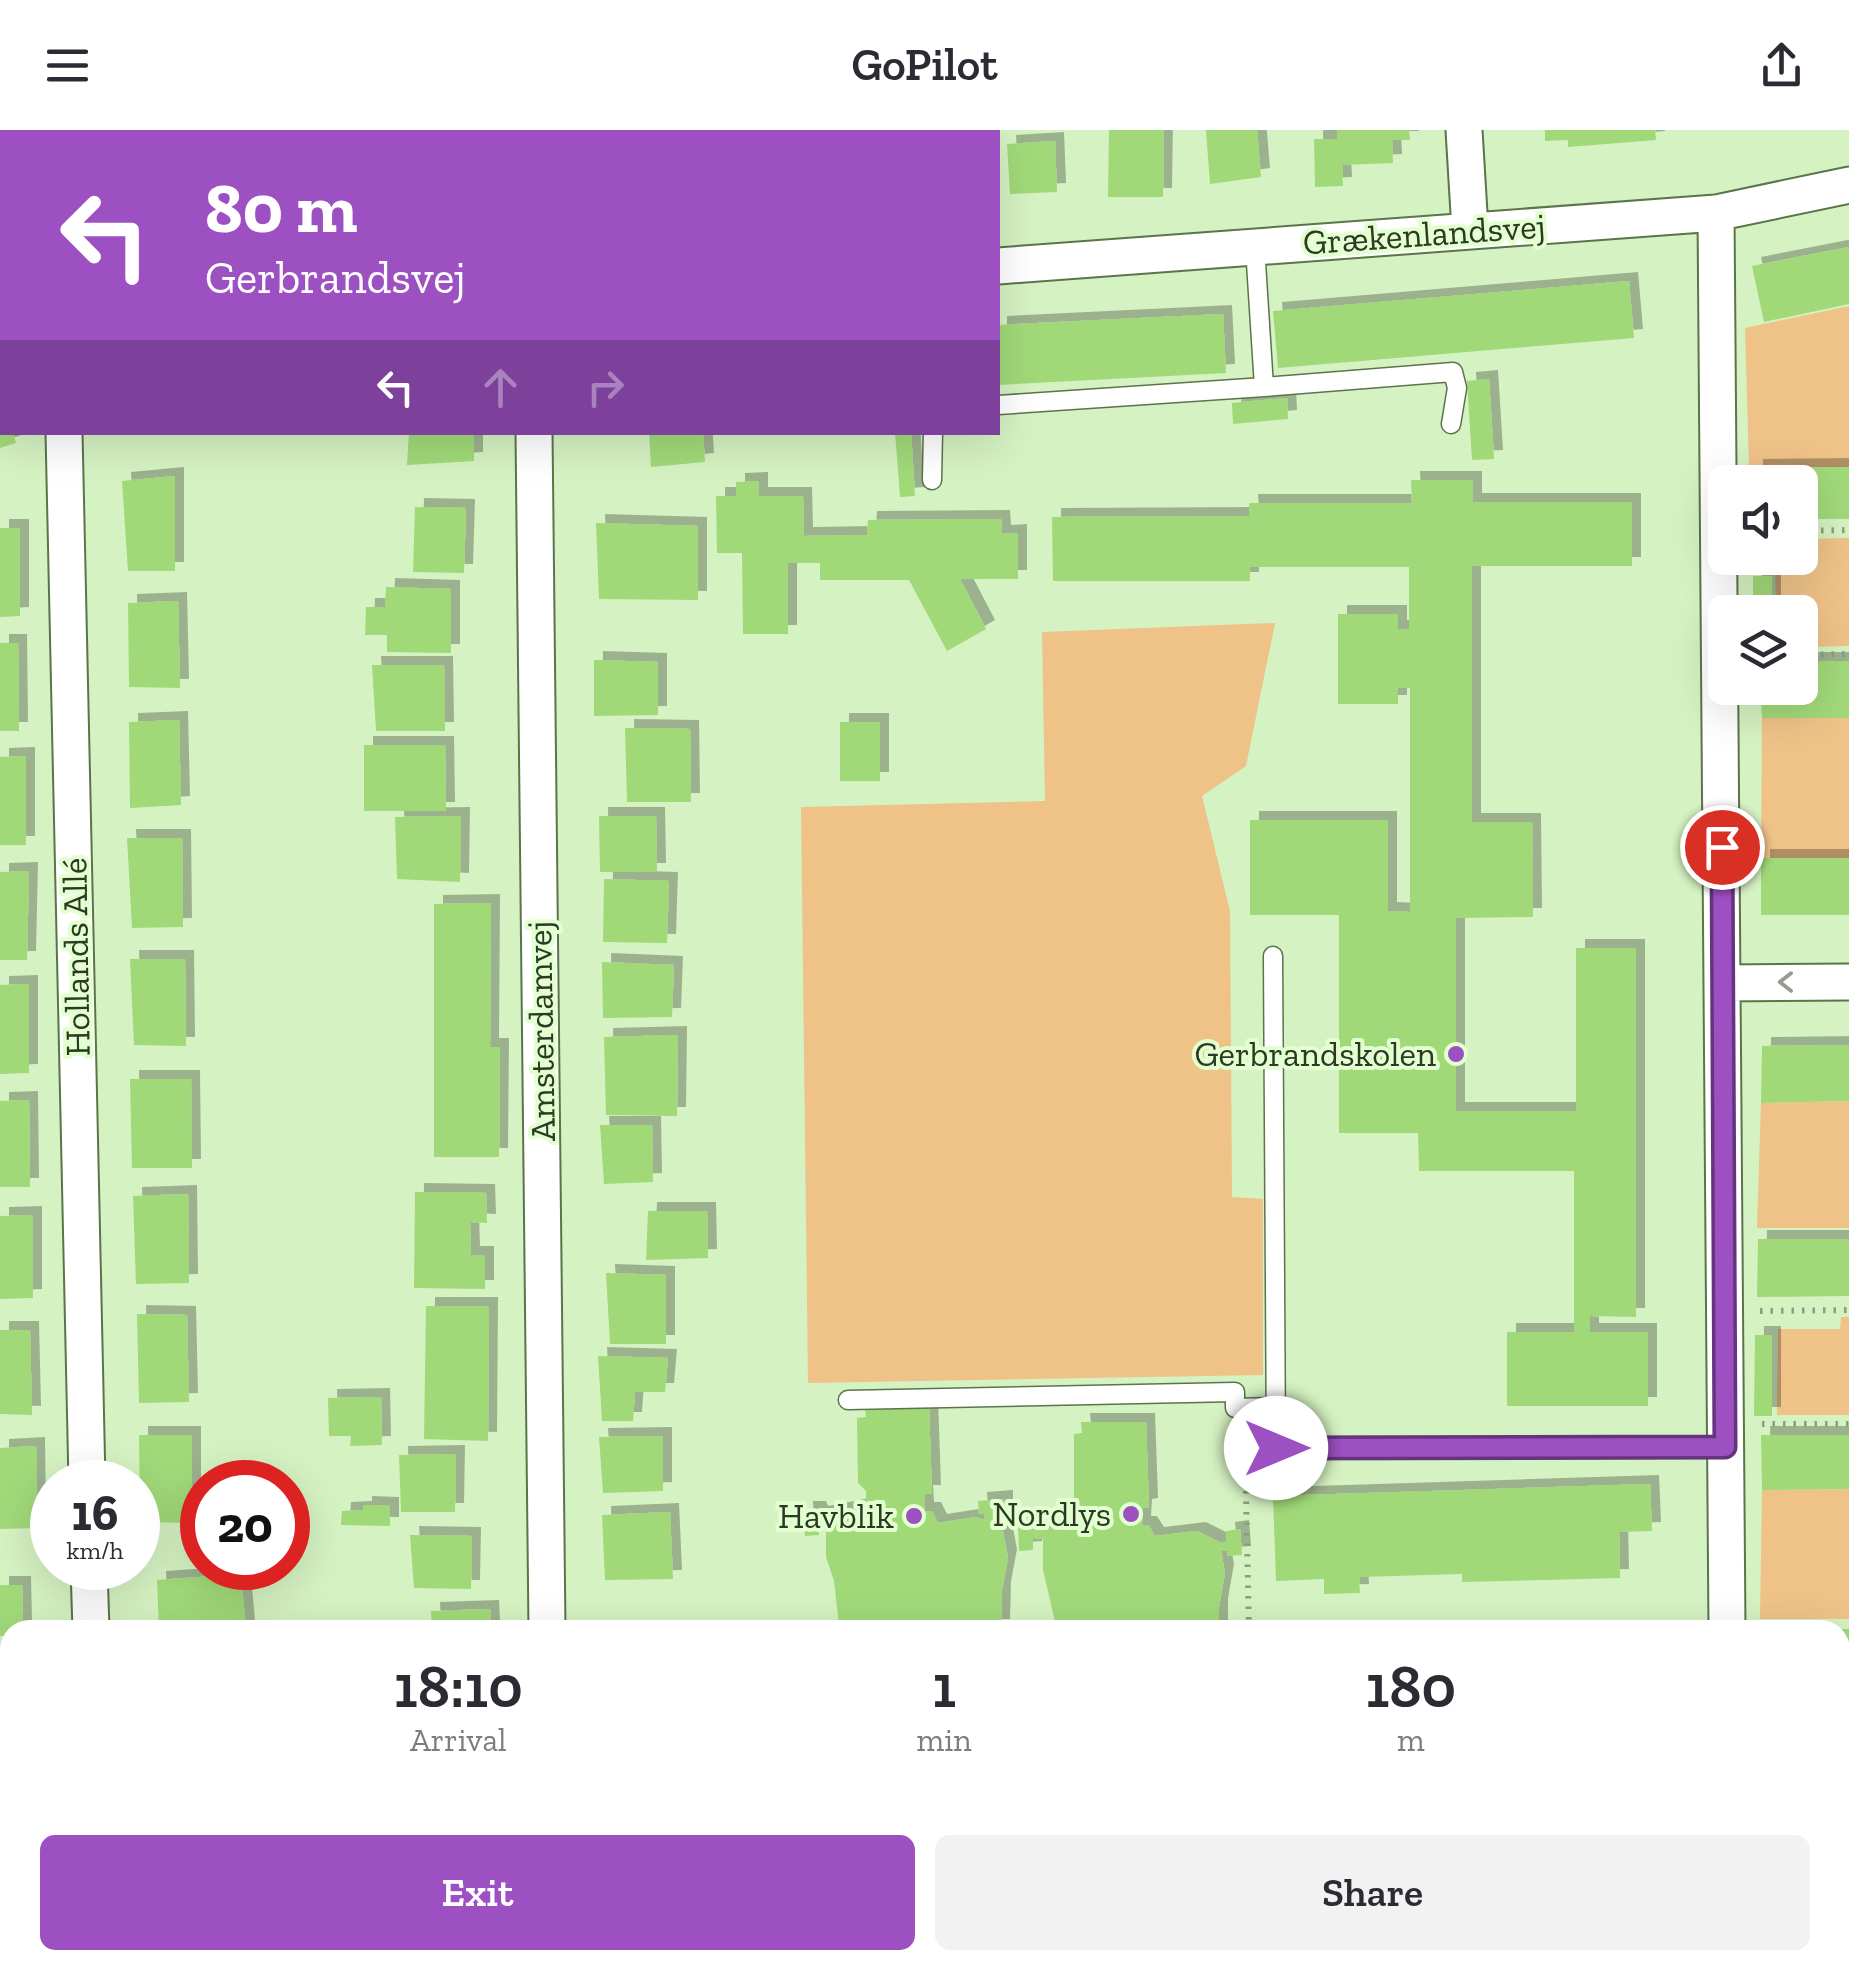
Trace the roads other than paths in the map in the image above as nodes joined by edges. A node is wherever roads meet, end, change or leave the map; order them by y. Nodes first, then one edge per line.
1 (1464, 130) edge
2 (1849, 185) edge
3 (1716, 212) junction
4 (1470, 230) junction
5 (1255, 247) junction
6 (1000, 266) edge
7 (1264, 388) junction
8 (1000, 405) edge
9 (1451, 424) dead end
10 (64, 435) edge
11 (534, 435) edge
12 (933, 435) edge
13 (932, 480) dead end
14 (1272, 956) dead end
15 (1724, 982) junction
16 (1849, 982) edge
17 (848, 1400) dead end
18 (1275, 1407) junction
19 (1725, 1436) junction
20 (87, 1460) edge
21 (89, 1590) edge
22 (90, 1620) edge
23 (548, 1620) edge
24 (1727, 1620) edge

1 - 4 street
2 - 3 street, Grækenlandsvej
3 - 4 street, Grækenlandsvej
3 - 15 street
4 - 5 street, Grækenlandsvej
5 - 6 street, Grækenlandsvej
5 - 7 lane
7 - 8 lane
7 - 9 lane
10 - 20 street, Hollands Allé
11 - 23 street, Amsterdamvej
12 - 13 lane
14 - 18 lane
16 -> 15 street
15 - 19 street
17 - 18 lane
18 - 19 lane
19 - 24 street
21 - 22 street

